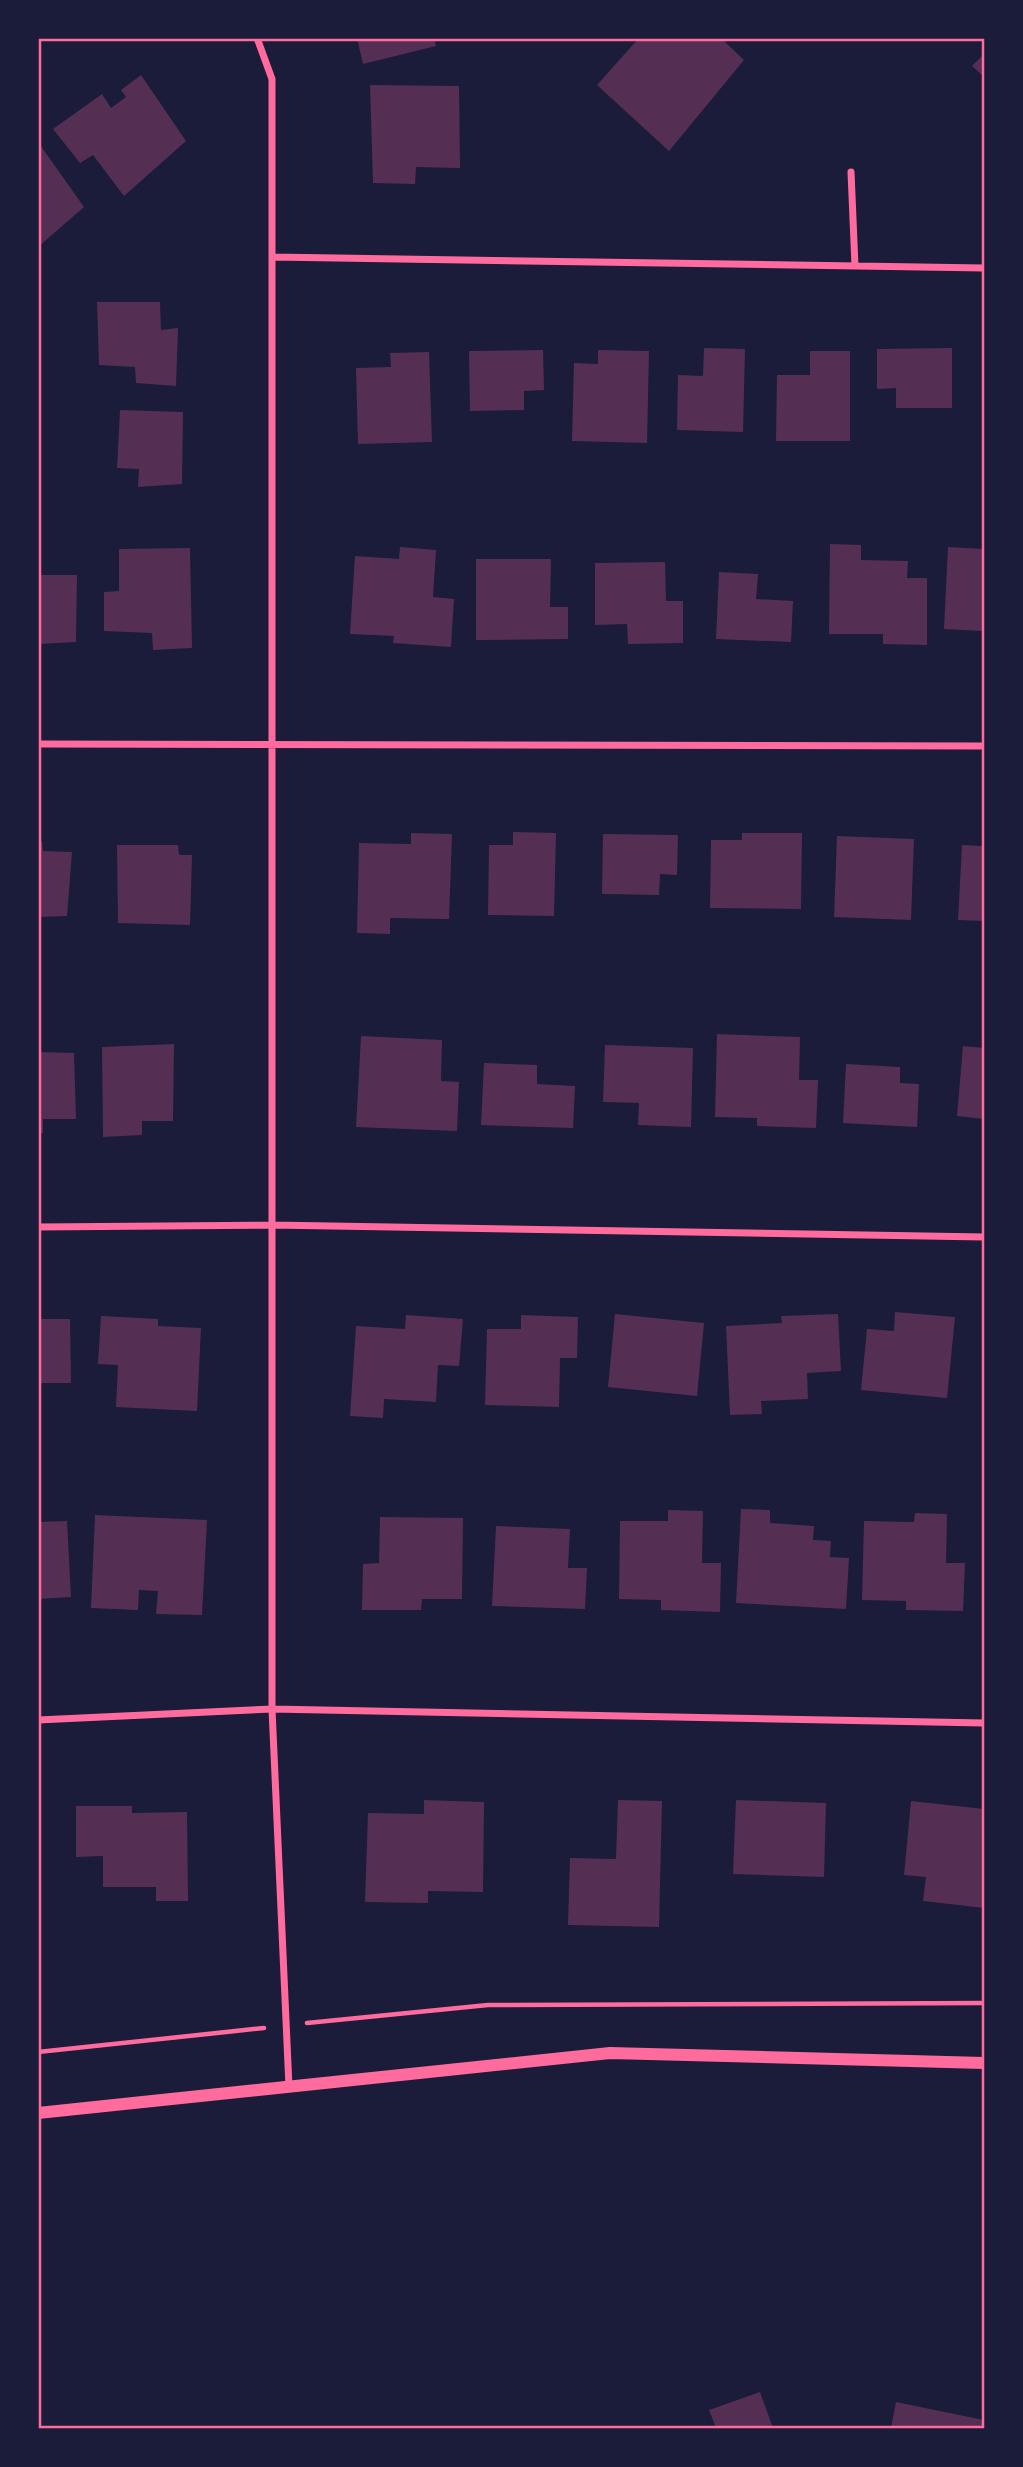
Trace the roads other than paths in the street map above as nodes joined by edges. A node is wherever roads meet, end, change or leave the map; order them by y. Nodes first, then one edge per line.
1 (257, 38) edge
2 (851, 172) dead end
3 (272, 257) junction
4 (855, 266) junction
5 (985, 268) edge
6 (272, 743) junction
7 (38, 744) edge
8 (985, 746) edge
9 (272, 1225) junction
10 (38, 1227) edge
11 (985, 1237) edge
12 (272, 1709) junction
13 (38, 1720) edge
14 (985, 1723) edge
15 (985, 2063) edge
16 (289, 2087) junction
17 (38, 2113) edge

1 - 3 street
2 - 4 street
3 - 4 street
3 - 6 street
4 - 5 street
6 - 7 street
6 - 8 street
6 - 9 street
9 - 10 street
9 - 11 street
9 - 12 street
12 - 13 street
12 - 14 street
12 - 16 street
15 - 16 street
16 - 17 street

